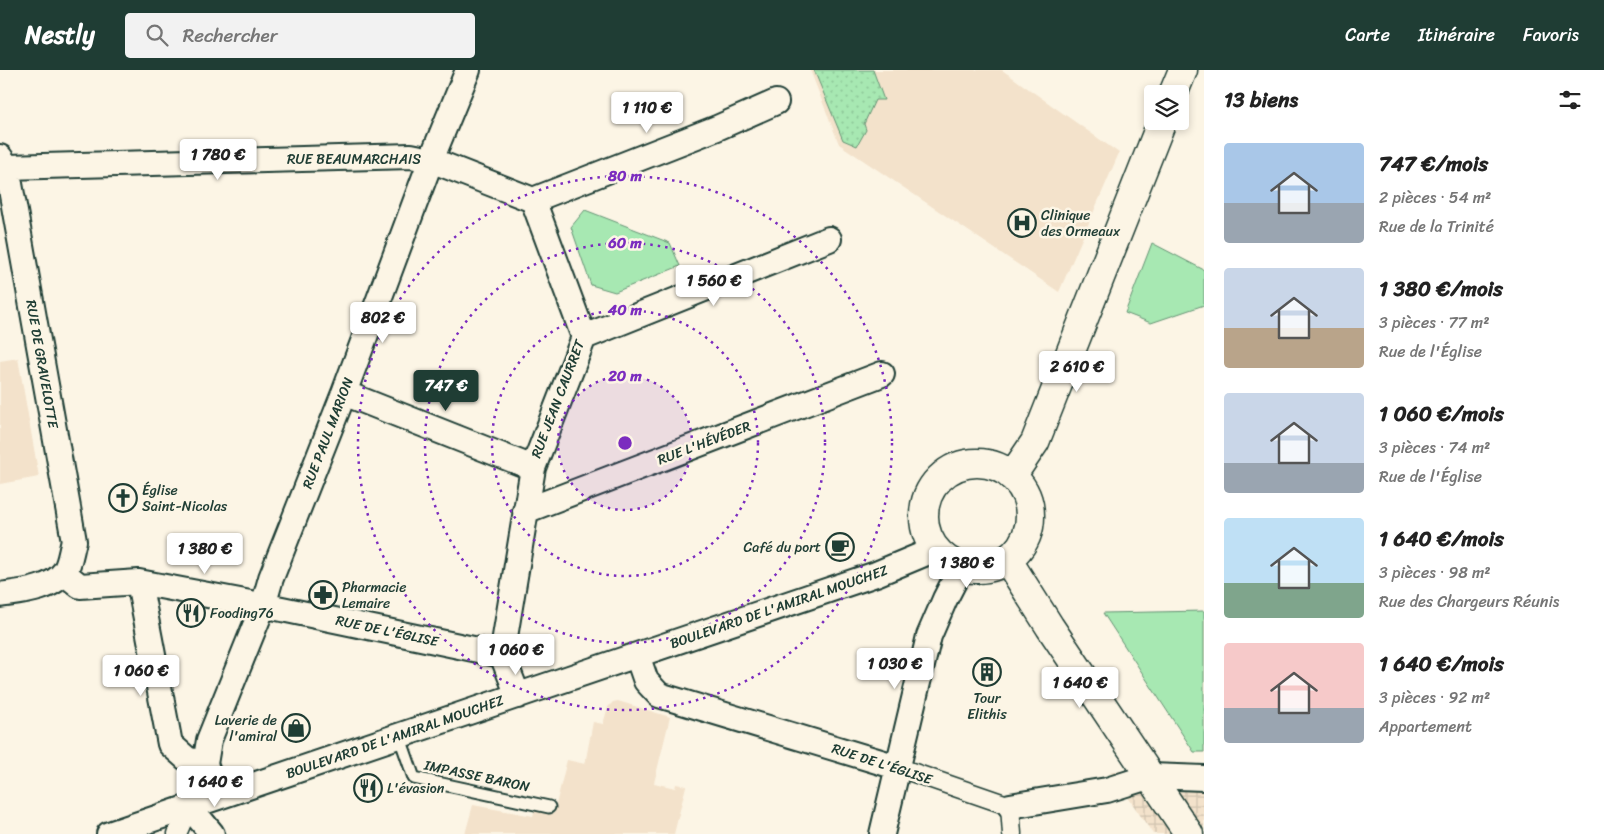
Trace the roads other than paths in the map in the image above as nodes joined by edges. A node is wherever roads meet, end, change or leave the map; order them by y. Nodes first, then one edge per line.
1 (468, 70) edge
2 (1183, 70) edge
3 (1177, 85) edge
4 (776, 102) dead end
5 (1158, 130) edge
6 (431, 160) junction
7 (4, 162) edge
8 (533, 200) junction
9 (829, 239) dead end
10 (584, 337) junction
11 (882, 374) dead end
12 (344, 393) junction
13 (533, 468) junction
14 (1012, 476) junction
15 (525, 511) junction
16 (936, 549) junction
17 (1007, 559) junction
18 (962, 566) junction
19 (64, 573) junction
20 (139, 582) junction
21 (0, 595) edge
22 (263, 606) junction
23 (502, 655) junction
24 (637, 655) junction
25 (518, 696) junction
26 (399, 735) junction
27 (204, 764) junction
28 (897, 767) junction
29 (1151, 776) junction
30 (1204, 778) edge
31 (217, 797) junction
32 (189, 806) junction
33 (1010, 806) junction
34 (549, 807) dead end
35 (108, 834) edge
36 (178, 834) edge
37 (212, 834) edge
38 (882, 834) edge
39 (1012, 834) edge
40 (1189, 834) edge

1 - 6 street, RUE PAUL MARION
2 - 3 street
4 - 8 street
5 - 14 street
6 - 7 street, RUE BEAUMARCHAIS
6 - 8 street
6 - 12 street, RUE PAUL MARION
7 - 19 street, RUE DE GRAVELOTTE
8 - 10 street, RUE JEAN CAURRET
9 - 10 street
10 - 13 street, RUE JEAN CAURRET
11 - 15 street, RUE L'HÉVÉDER
12 - 13 street
12 - 22 street, RUE PAUL MARION
13 - 15 street, RUE JEAN CAURRET
14 - 16 street
14 - 17 street
15 - 23 street, RUE JEAN CAURRET
16 - 18 street
16 - 24 street, BOULEVARD DE L'AMIRAL MOUCHEZ
17 - 18 street
17 - 29 street
18 - 28 street
19 - 20 street, RUE DE L'ÉGLISE
19 - 21 street
20 - 22 street, RUE DE L'ÉGLISE
20 - 27 street
22 - 23 street, RUE DE L'ÉGLISE
22 - 27 street, RUE PAUL MARION
23 - 25 street
24 - 25 street, BOULEVARD DE L'AMIRAL MOUCHEZ
24 - 28 street, RUE DE L'ÉGLISE
25 - 26 street, BOULEVARD DE L'AMIRAL MOUCHEZ
26 - 31 street, BOULEVARD DE L'AMIRAL MOUCHEZ
26 - 34 lane, IMPASSE BARON
27 - 31 street
28 - 33 street, RUE DE L'ÉGLISE
28 - 38 street
29 - 30 street, RUE DE L'ÉGLISE
29 - 33 street, RUE DE L'ÉGLISE
29 - 40 street
31 - 32 street, BOULEVARD DE L'AMIRAL MOUCHEZ
32 - 35 street, BOULEVARD DE L'AMIRAL MOUCHEZ
32 - 36 street
32 - 37 street
33 - 39 street

